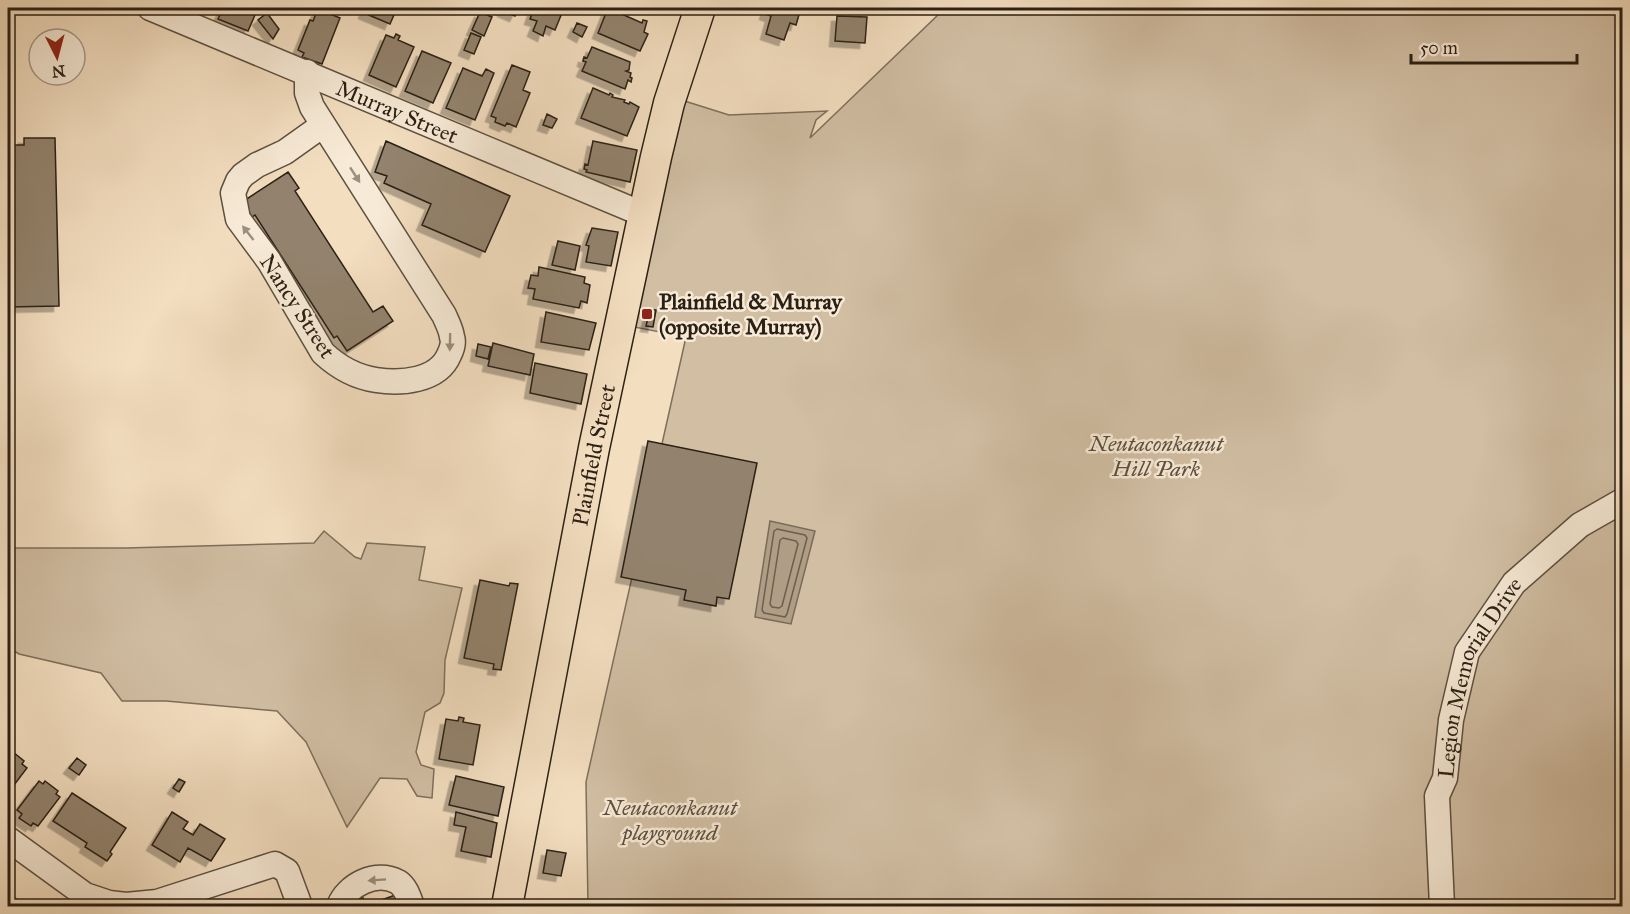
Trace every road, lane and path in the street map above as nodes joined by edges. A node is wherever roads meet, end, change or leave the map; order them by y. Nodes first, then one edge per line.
1 (150, 8) edge
2 (699, 8) edge
3 (307, 72) junction
4 (323, 125) junction
5 (645, 214) junction
6 (1623, 501) edge
7 (8, 839) edge
8 (137, 905) edge
9 (300, 906) edge
10 (339, 906) edge
11 (412, 906) edge
12 (507, 906) edge
13 (1442, 906) edge

1 - 3 street, Murray Street
2 - 5 main road, Plainfield Street
3 - 4 street, Nancy Street
3 - 5 street, Murray Street
4 -> 4 street, Nancy Street
5 - 12 main road, Plainfield Street
6 - 13 street, Legion Memorial Drive
7 - 8 street
8 - 9 street
11 -> 10 street

